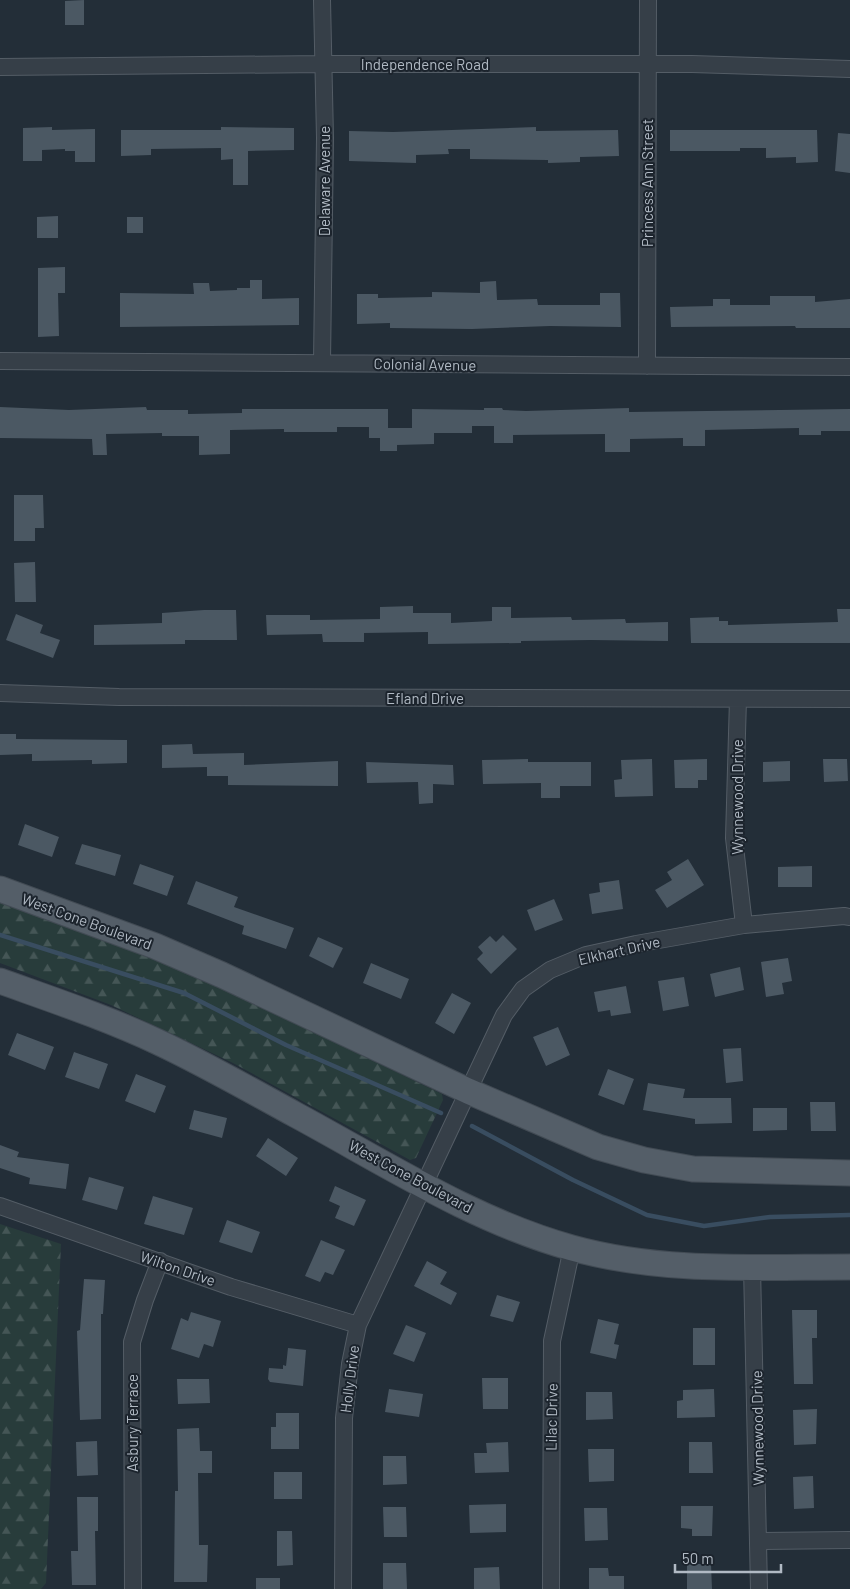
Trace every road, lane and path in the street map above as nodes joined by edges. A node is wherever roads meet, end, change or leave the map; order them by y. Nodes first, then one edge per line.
1 (322, 0) edge
2 (648, 0) edge
3 (323, 64) junction
4 (648, 65) junction
5 (0, 67) edge
6 (850, 69) edge
7 (0, 361) edge
8 (322, 362) junction
9 (647, 366) junction
10 (850, 367) edge
11 (0, 693) edge
12 (738, 699) junction
13 (850, 699) edge
14 (0, 889) edge
15 (850, 917) edge
16 (744, 925) junction
17 (0, 981) edge
18 (468, 1091) junction
19 (850, 1173) edge
20 (423, 1184) junction
21 (0, 1206) edge
22 (572, 1248) junction
23 (160, 1261) junction
24 (752, 1267) junction
25 (850, 1267) edge
26 (358, 1325) junction
27 (850, 1540) edge
28 (759, 1541) junction
29 (133, 1589) edge
30 (343, 1589) edge
31 (551, 1589) edge
32 (759, 1589) edge

1 - 3 street, Delaware Avenue
2 - 4 street, Princess Ann Street
3 - 4 street, Independence Road
3 - 5 street, Independence Road
3 - 8 street, Delaware Avenue
4 - 6 street, Independence Road
4 - 9 street, Princess Ann Street
7 - 8 street, Colonial Avenue
8 - 9 street, Colonial Avenue
9 - 10 street, Colonial Avenue
11 - 12 street, Efland Drive
12 - 13 street, Efland Drive
12 - 16 street, Wynnewood Drive
14 - 18 main road, West Cone Boulevard
15 - 16 street, Elkhart Drive
16 - 18 street, Elkhart Drive
17 - 20 main road, West Cone Boulevard
18 - 19 main road, West Cone Boulevard
18 - 20 street, Elkhart Drive
20 - 22 main road, West Cone Boulevard
20 - 26 street, Holly Drive
21 - 23 street, Wilton Drive
22 - 24 main road, West Cone Boulevard
22 - 31 street, Lilac Drive
23 - 26 street, Wilton Drive
23 - 29 street, Asbury Terrace
24 - 25 main road, West Cone Boulevard
24 - 28 street, Wynnewood Drive
26 - 30 street, Holly Drive
27 - 28 street
28 - 32 street, Wynnewood Drive

